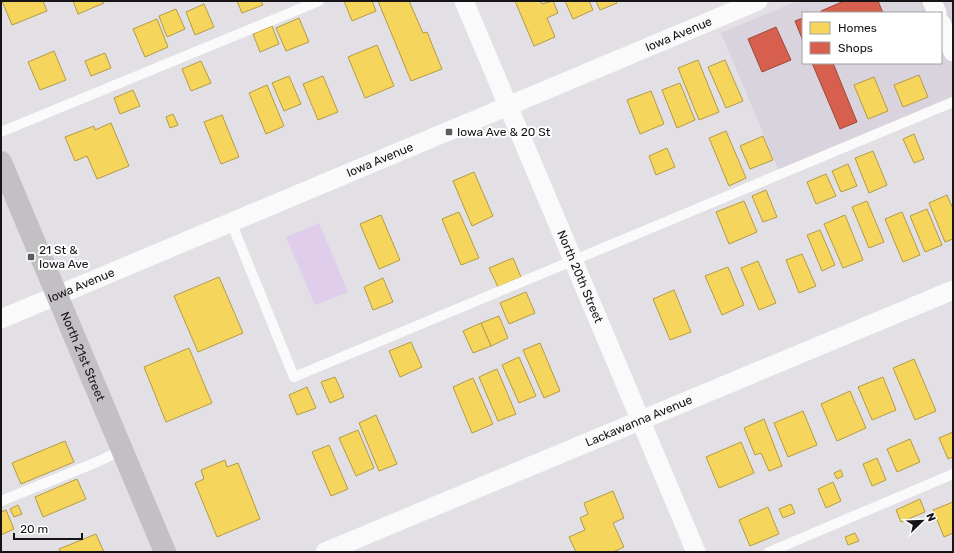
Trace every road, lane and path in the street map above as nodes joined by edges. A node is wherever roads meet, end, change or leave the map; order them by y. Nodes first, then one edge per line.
1 (319, 1) edge
2 (464, 1) edge
3 (758, 1) edge
4 (932, 1) edge
5 (937, 12) edge
6 (942, 25) edge
7 (953, 52) edge
8 (953, 102) edge
9 (508, 105) junction
10 (1, 132) edge
11 (1, 162) edge
12 (231, 222) junction
13 (573, 261) junction
14 (953, 290) edge
15 (57, 296) junction
16 (1, 319) edge
17 (640, 420) junction
18 (122, 450) junction
19 (953, 474) edge
20 (1, 501) edge
21 (165, 552) edge
22 (325, 552) edge
23 (696, 552) edge
24 (769, 552) edge

1 - 10 lane
2 - 9 street, North 20th Street
3 - 9 street, Iowa Avenue
4 - 5 street
6 - 7 street
8 - 13 lane
9 - 12 street, Iowa Avenue
9 - 13 street, North 20th Street
11 - 15 street, North 21st Street
12 - 13 lane
12 - 15 street, Iowa Avenue
13 - 17 street, North 20th Street
14 - 17 street, Lackawanna Avenue
15 - 16 street, Iowa Avenue
15 - 18 street, North 21st Street
17 - 22 street, Lackawanna Avenue
17 - 23 street, North 20th Street
18 - 20 lane
18 - 21 street, North 21st Street
19 - 24 lane

